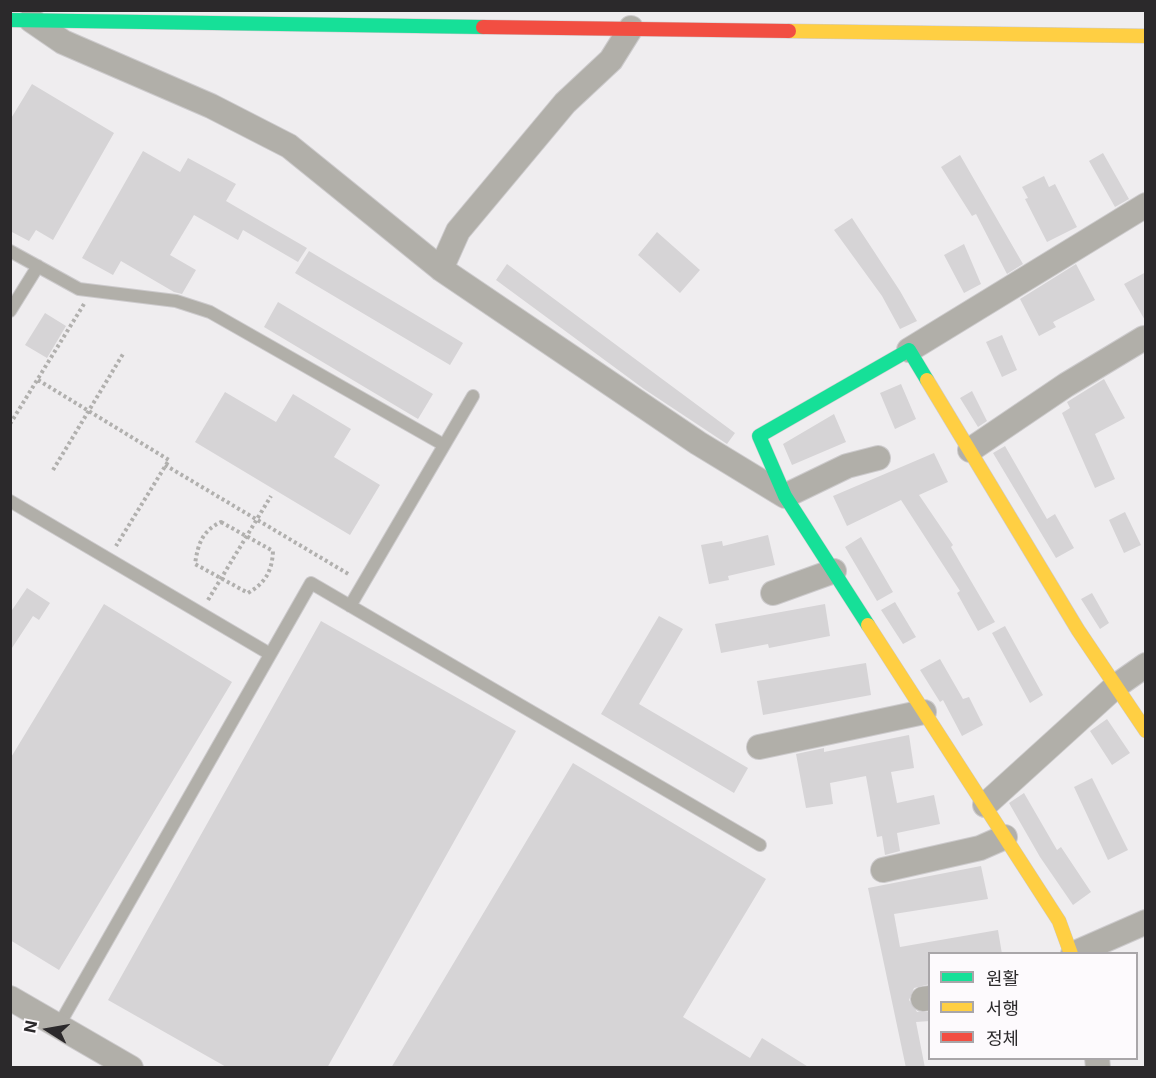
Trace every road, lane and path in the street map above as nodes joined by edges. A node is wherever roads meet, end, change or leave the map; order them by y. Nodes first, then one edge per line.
1 (21, 20) edge
2 (631, 28) junction
3 (1146, 36) edge
4 (1146, 204) edge
5 (10, 251) edge
6 (38, 266) junction
7 (441, 270) junction
8 (92, 292) junction
9 (10, 311) edge
10 (1146, 340) edge
11 (909, 350) junction
12 (123, 354) dead end
13 (38, 380) junction
14 (473, 396) dead end
15 (89, 411) junction
16 (10, 424) edge
17 (444, 445) junction
18 (970, 450) junction
19 (878, 458) dead end
20 (165, 465) junction
21 (53, 470) dead end
22 (271, 496) dead end
23 (785, 496) junction
24 (10, 501) edge
25 (257, 519) junction
26 (246, 536) junction
27 (108, 560) junction
28 (834, 571) junction
29 (220, 579) junction
30 (364, 583) junction
31 (773, 593) dead end
32 (350, 606) junction
33 (199, 613) junction
34 (270, 654) junction
35 (1146, 665) edge
36 (1116, 686) junction
37 (924, 712) junction
38 (1146, 731) edge
39 (759, 747) dead end
40 (985, 805) junction
41 (1005, 837) junction
42 (760, 845) dead end
43 (883, 870) dead end
44 (1146, 922) edge
45 (1071, 952) edge
46 (1077, 952) edge
47 (10, 998) edge
48 (59, 1025) junction
49 (131, 1068) edge

1 - 2 street
1 - 7 street
2 - 3 street
2 - 7 street
4 - 11 street
5 - 6 lane
6 - 8 lane
6 - 9 lane
7 - 23 street
8 - 13 path
8 - 17 lane
10 - 18 street
11 - 18 street
11 - 23 street
12 - 15 path
13 - 15 path
13 - 16 path
14 - 17 lane
15 - 20 path
15 - 21 path
17 - 30 lane
18 - 36 street
19 - 23 street
20 - 25 path
20 - 27 path
22 - 25 path
23 - 28 street
24 - 27 lane
25 - 26 path
25 - 30 path
26 - 29 path
26 - 29 path
26 - 29 path
27 - 33 lane
28 - 31 street
28 - 37 street
29 - 33 path
30 - 32 lane
32 - 34 lane
32 - 42 lane
33 - 34 lane
34 - 48 lane
35 - 36 street
36 - 38 street
36 - 40 street
37 - 39 street
37 - 40 street
40 - 41 street
41 - 43 street
41 - 45 street
44 - 46 street
47 - 48 street
48 - 49 street

